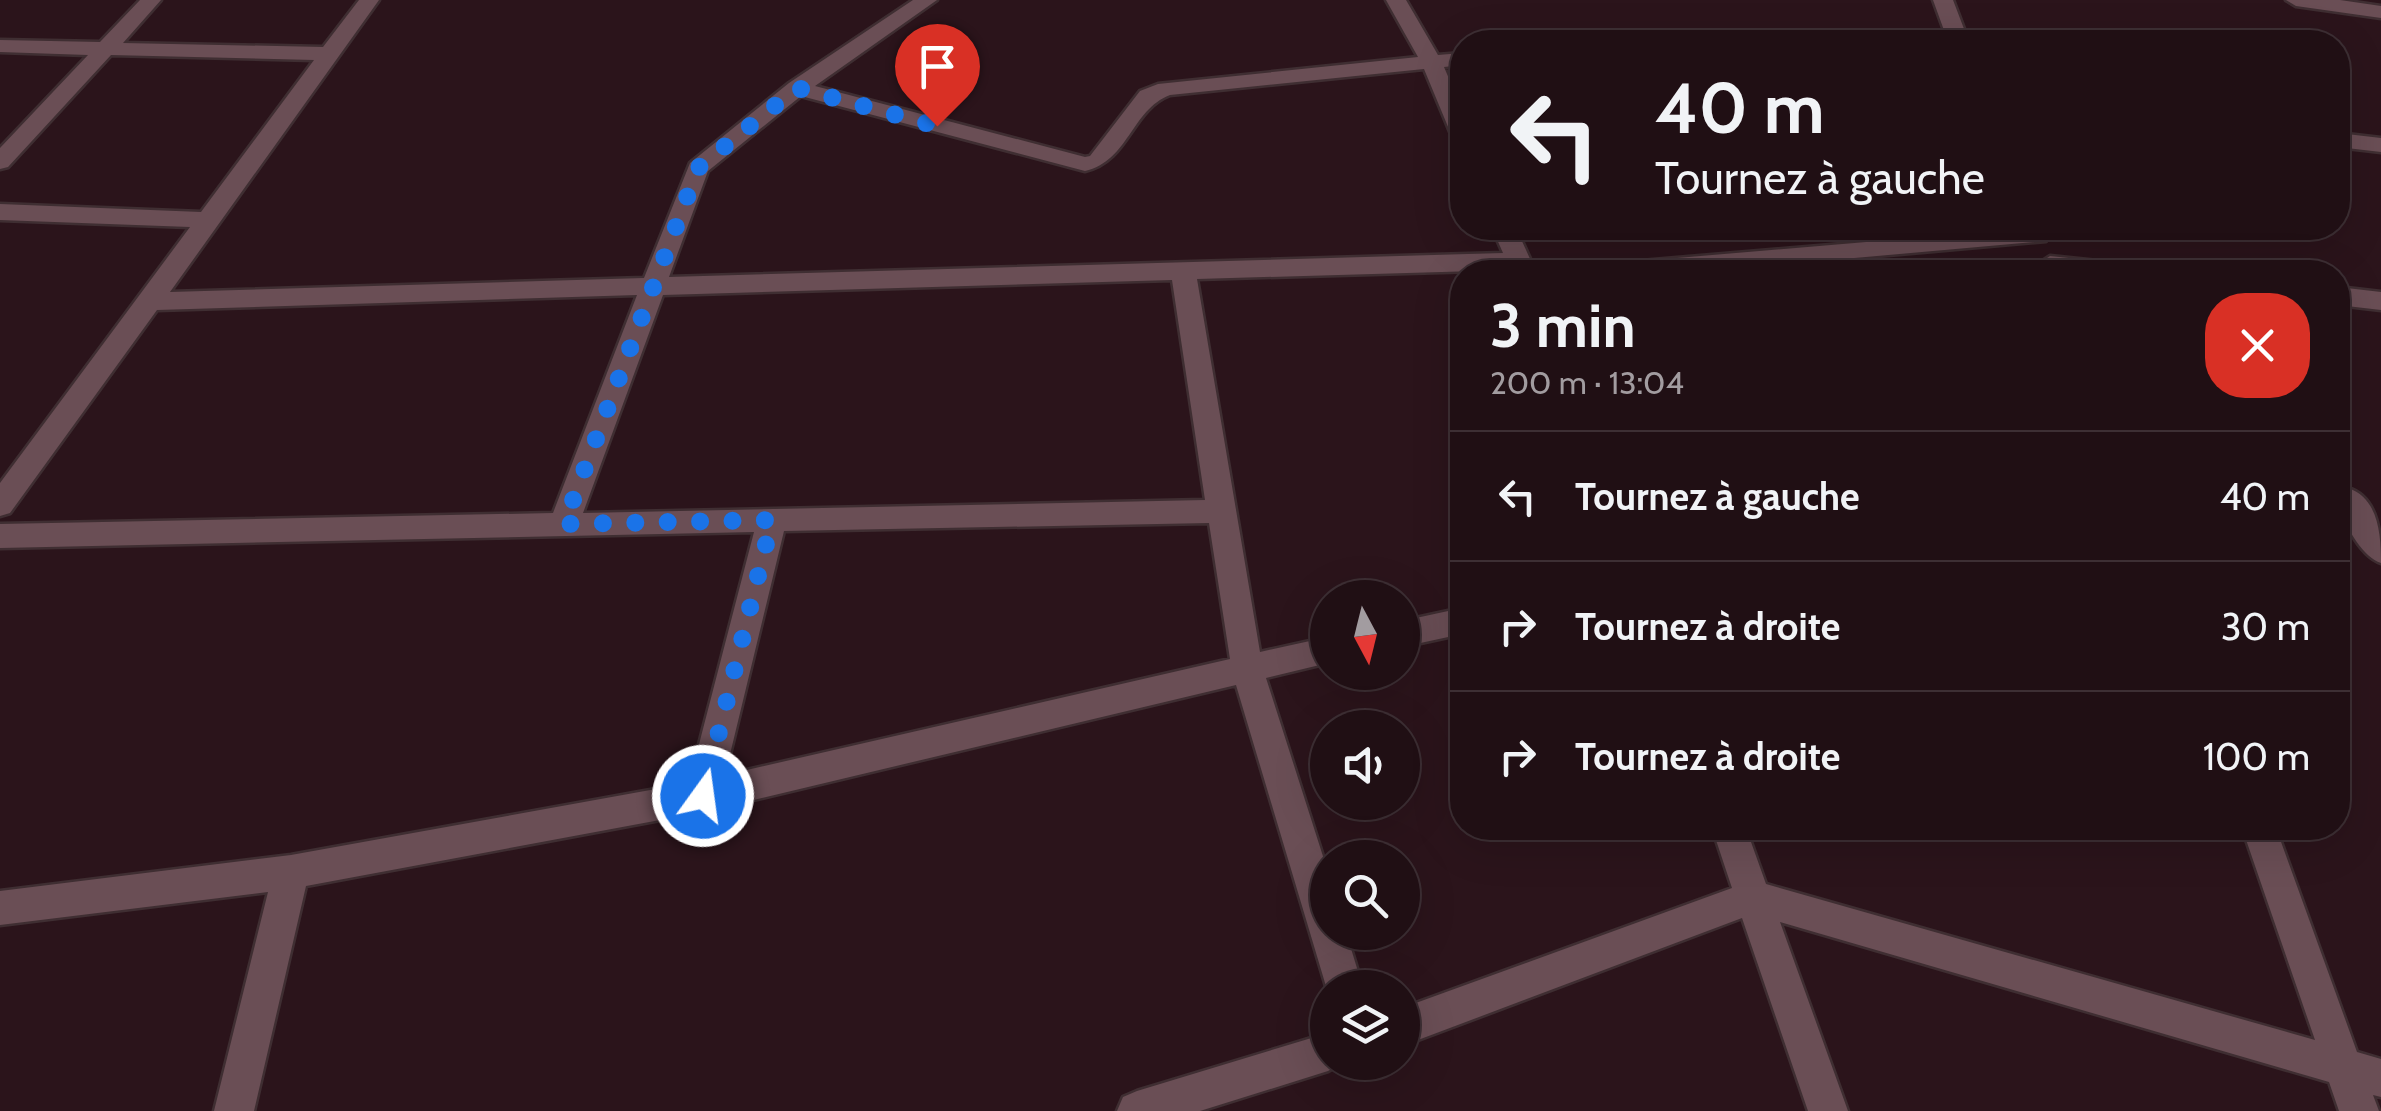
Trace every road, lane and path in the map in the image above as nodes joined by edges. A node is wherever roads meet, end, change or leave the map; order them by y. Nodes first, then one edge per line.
1 (151, 0) edge
2 (369, 0) edge
3 (927, 0) edge
4 (1396, 0) edge
5 (1943, 0) edge
6 (2296, 0) edge
7 (2381, 12) edge
8 (1954, 30) edge
9 (0, 46) edge
10 (104, 50) junction
11 (330, 54) junction
12 (1450, 60) edge
13 (1431, 61) junction
14 (797, 88) junction
15 (1450, 106) edge
16 (2350, 141) edge
17 (2381, 145) edge
18 (0, 162) edge
19 (0, 212) edge
20 (208, 220) junction
21 (1941, 240) edge
22 (1732, 260) edge
23 (1450, 268) edge
24 (1182, 271) junction
25 (652, 286) junction
26 (2350, 298) edge
27 (150, 300) junction
28 (2381, 302) edge
29 (2350, 499) edge
30 (2381, 501) edge
31 (0, 505) edge
32 (2350, 509) edge
33 (1221, 511) junction
34 (772, 520) junction
35 (564, 524) junction
36 (0, 536) edge
37 (2381, 551) edge
38 (1450, 624) edge
39 (1420, 630) edge
40 (1310, 654) edge
41 (1247, 667) junction
42 (703, 796) junction
43 (1732, 840) edge
44 (2263, 840) edge
45 (291, 872) junction
46 (1310, 873) edge
47 (1753, 896) junction
48 (0, 908) edge
49 (1420, 1020) edge
50 (1310, 1058) edge
51 (2341, 1068) junction
52 (2381, 1078) edge
53 (234, 1111) edge
54 (1137, 1111) edge
55 (1828, 1111) edge
56 (2359, 1111) edge

1 - 10 street
2 - 11 street
3 - 14 street
4 - 13 street
5 - 8 street
6 - 7 street
9 - 10 street
10 - 11 street
10 - 18 street
11 - 20 street
12 - 13 street
13 - 14 street
13 - 15 street
14 - 25 street
16 - 17 street
19 - 20 street
20 - 27 street
21 - 22 street
23 - 24 street
24 - 25 street
24 - 33 street
25 - 27 street
25 - 35 street
26 - 28 street
27 - 31 street
29 - 30 street
32 - 37 street
33 - 34 street
33 - 41 street
34 - 35 street
34 - 42 street
35 - 36 street
38 - 39 street
40 - 41 street
41 - 42 street
41 - 46 street
42 - 45 street
43 - 47 street
44 - 51 street
45 - 48 street
45 - 53 street
47 - 49 street
47 - 51 street
47 - 55 street
50 - 54 street
51 - 52 street
51 - 56 street

